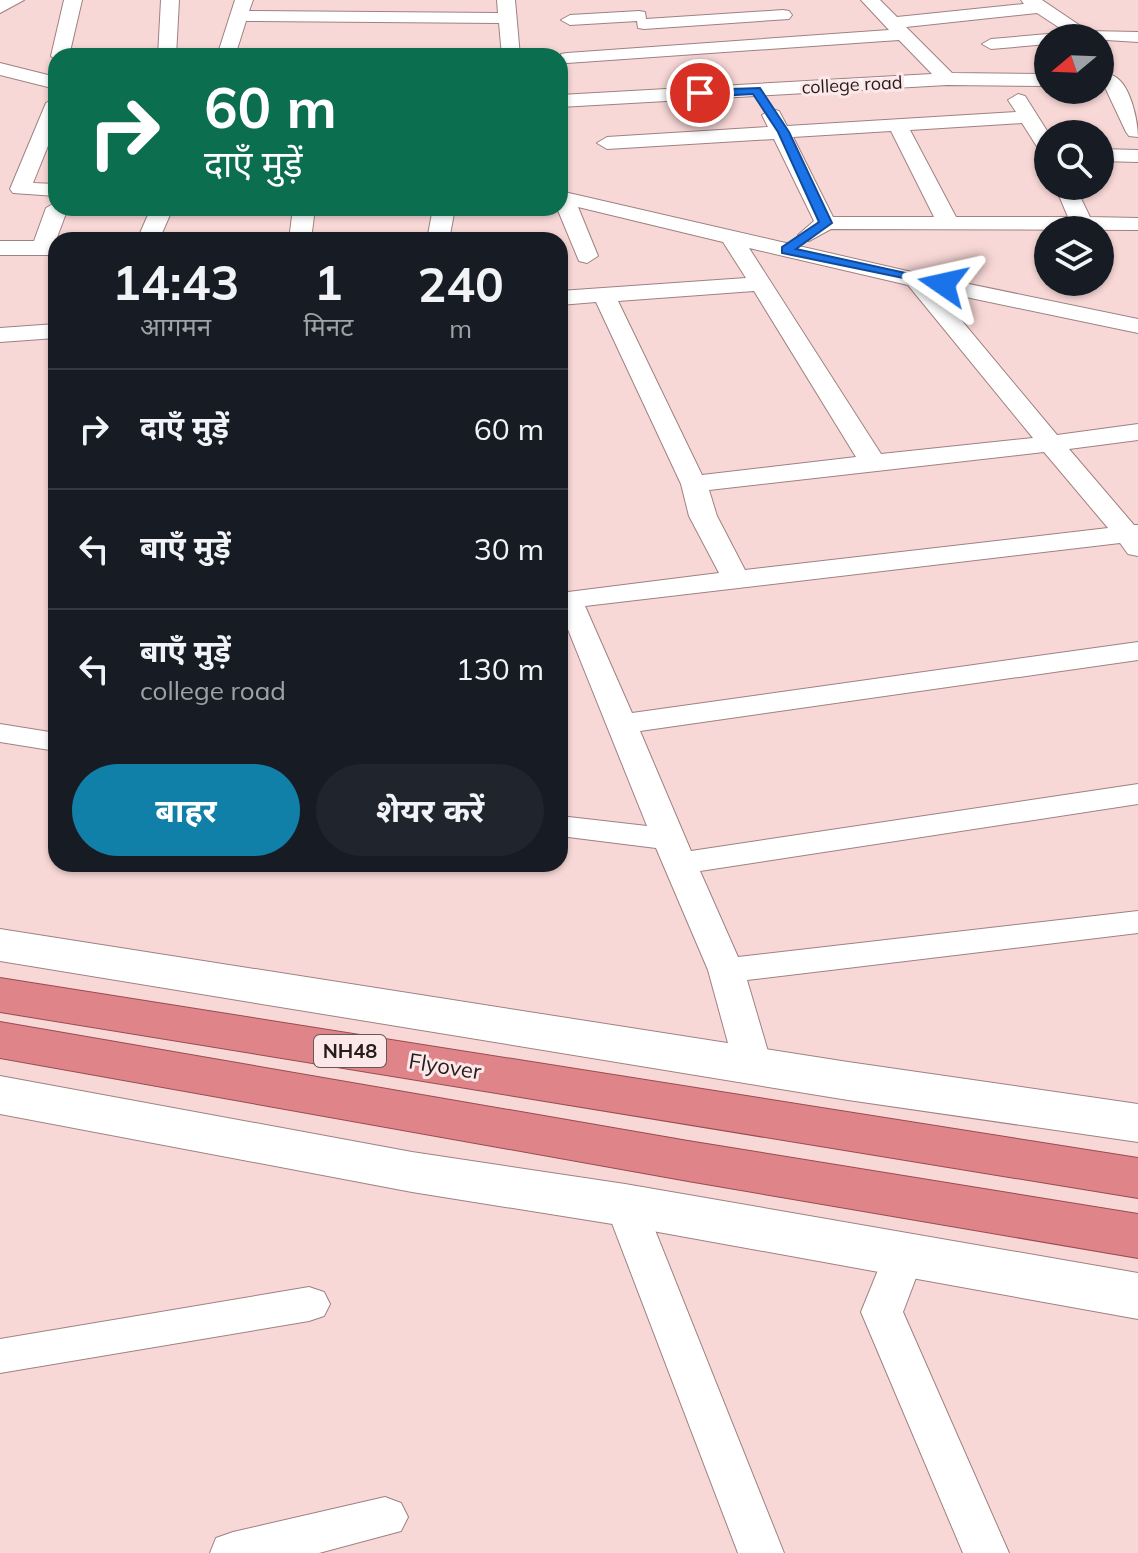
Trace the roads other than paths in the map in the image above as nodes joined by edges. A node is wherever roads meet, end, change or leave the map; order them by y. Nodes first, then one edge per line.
1 (13, 0) edge
2 (73, 0) edge
3 (170, 0) edge
4 (628, 0) edge
5 (770, 0) edge
6 (870, 0) edge
7 (1036, 4) edge
8 (0, 7) edge
9 (242, 8) edge
10 (507, 9) edge
11 (783, 15) junction
12 (570, 20) dead end
13 (642, 20) junction
14 (1066, 24) edge
15 (899, 28) junction
16 (1114, 37) edge
17 (1138, 37) edge
18 (1034, 40) edge
19 (808, 41) junction
20 (991, 44) dead end
21 (62, 48) edge
22 (167, 48) edge
23 (229, 48) edge
24 (510, 48) edge
25 (663, 51) junction
26 (568, 58) edge
27 (0, 69) edge
28 (947, 79) junction
29 (1007, 80) junction
30 (1034, 80) edge
31 (1114, 81) edge
32 (1138, 81) edge
33 (48, 84) edge
34 (756, 90) junction
35 (1114, 95) edge
36 (568, 101) edge
37 (48, 102) edge
38 (1028, 117) junction
39 (898, 125) junction
40 (1034, 127) edge
41 (784, 132) junction
42 (1136, 132) edge
43 (607, 143) dead end
44 (1114, 155) edge
45 (1138, 156) edge
46 (10, 190) edge
47 (48, 190) edge
48 (568, 198) edge
49 (568, 211) edge
50 (826, 223) junction
51 (948, 223) junction
52 (1034, 224) edge
53 (1114, 224) edge
54 (1138, 224) edge
55 (732, 238) junction
56 (0, 248) edge
57 (48, 248) edge
58 (786, 250) junction
59 (587, 256) dead end
60 (916, 280) junction
61 (759, 284) junction
62 (604, 295) junction
63 (1059, 296) edge
64 (568, 297) edge
65 (1061, 309) junction
66 (1111, 320) junction
67 (1138, 326) edge
68 (48, 332) edge
69 (0, 335) edge
70 (1138, 348) edge
71 (1138, 432) edge
72 (1051, 444) junction
73 (873, 463) junction
74 (694, 484) junction
75 (1134, 538) edge
76 (736, 579) junction
77 (568, 599) edge
78 (568, 603) edge
79 (1138, 651) edge
80 (623, 724) junction
81 (0, 733) edge
82 (48, 741) edge
83 (1138, 794) edge
84 (568, 828) edge
85 (675, 851) junction
86 (1138, 922) edge
87 (0, 945) edge
88 (726, 970) junction
89 (0, 995) edge
90 (0, 1040) edge
91 (753, 1065) junction
92 (0, 1095) edge
93 (1138, 1123) edge
94 (1138, 1178) edge
95 (625, 1205) junction
96 (1138, 1236) edge
97 (904, 1254) junction
98 (1138, 1296) edge
99 (309, 1304) dead end
100 (0, 1356) edge
101 (385, 1517) dead end
102 (233, 1553) edge
103 (761, 1553) edge
104 (986, 1553) edge

1 - 8 street
2 - 21 street
3 - 22 street
4 - 13 street
5 - 11 street
6 - 15 street
7 - 14 street
7 - 15 street
9 - 10 street
9 - 23 street
10 - 24 street
11 - 13 street
11 - 19 street
12 - 13 street
13 - 25 street
15 - 19 street
15 - 28 street
16 - 17 street
18 - 20 street
19 - 25 street
25 - 26 street
27 - 33 street
28 - 29 street, college road
28 - 34 street, college road
29 - 30 street, college road
29 - 38 street
31 - 32 street
34 - 36 street, college road
34 - 41 street
35 - 42 street
37 - 46 street
38 - 39 street
38 - 40 street
39 - 41 street
39 - 51 street
41 - 43 street
41 - 50 street
44 - 45 street
46 - 47 street
48 - 55 street
49 - 59 street
50 - 51 street
50 - 58 street
51 - 52 street
53 - 54 street
55 - 58 street
55 - 61 street
56 - 57 street
58 - 60 street
60 - 65 street
60 - 72 street
61 - 62 street
61 - 73 street
62 - 64 street
62 - 74 street
63 - 65 street
65 - 66 street
66 - 67 street
66 - 70 street
68 - 69 street
71 - 72 street
72 - 73 street
72 - 75 street
73 - 74 street
74 - 76 street
75 - 76 street
76 - 77 street
78 - 80 street
79 - 80 street
80 - 85 street
81 - 82 street
83 - 85 street
84 - 85 street
85 - 88 street
86 - 88 street
87 - 91 main road
88 - 91 street
89 - 94 highway, Flyover / NH48
90 - 96 highway, NH48
91 - 93 main road
92 - 95 main road
95 - 97 main road
95 - 103 street
97 - 98 main road
97 - 104 street
99 - 100 street
101 - 102 street

